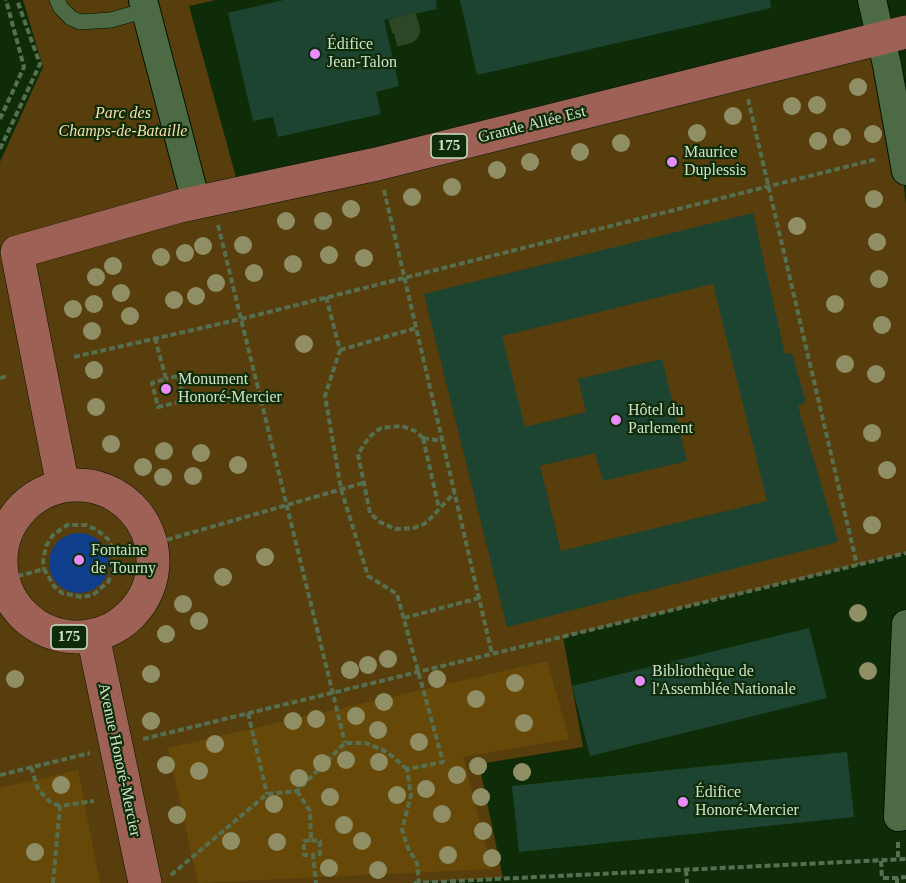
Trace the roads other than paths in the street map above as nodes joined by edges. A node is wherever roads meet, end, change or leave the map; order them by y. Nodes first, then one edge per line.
1 (57, 0) edge
2 (872, 0) edge
3 (144, 5) edge
4 (893, 34) edge
5 (906, 171) edge
6 (204, 201) junction
7 (9, 254) edge
8 (63, 486) junction
9 (2, 581) edge
10 (906, 624) edge
11 (93, 636) junction
12 (902, 817) edge
13 (157, 880) edge

1 - 3 lane
2 - 4 street
3 - 6 street
4 - 5 street
4 - 6 main road, Grande Allée Est / 175
6 - 7 main road, Grande Allée Est / 175
7 - 8 main road, 175
8 - 9 main road, 175
8 - 11 main road, 175
9 - 11 main road, 175
10 - 12 street
11 - 13 main road, Avenue Honoré-Mercier / 175

